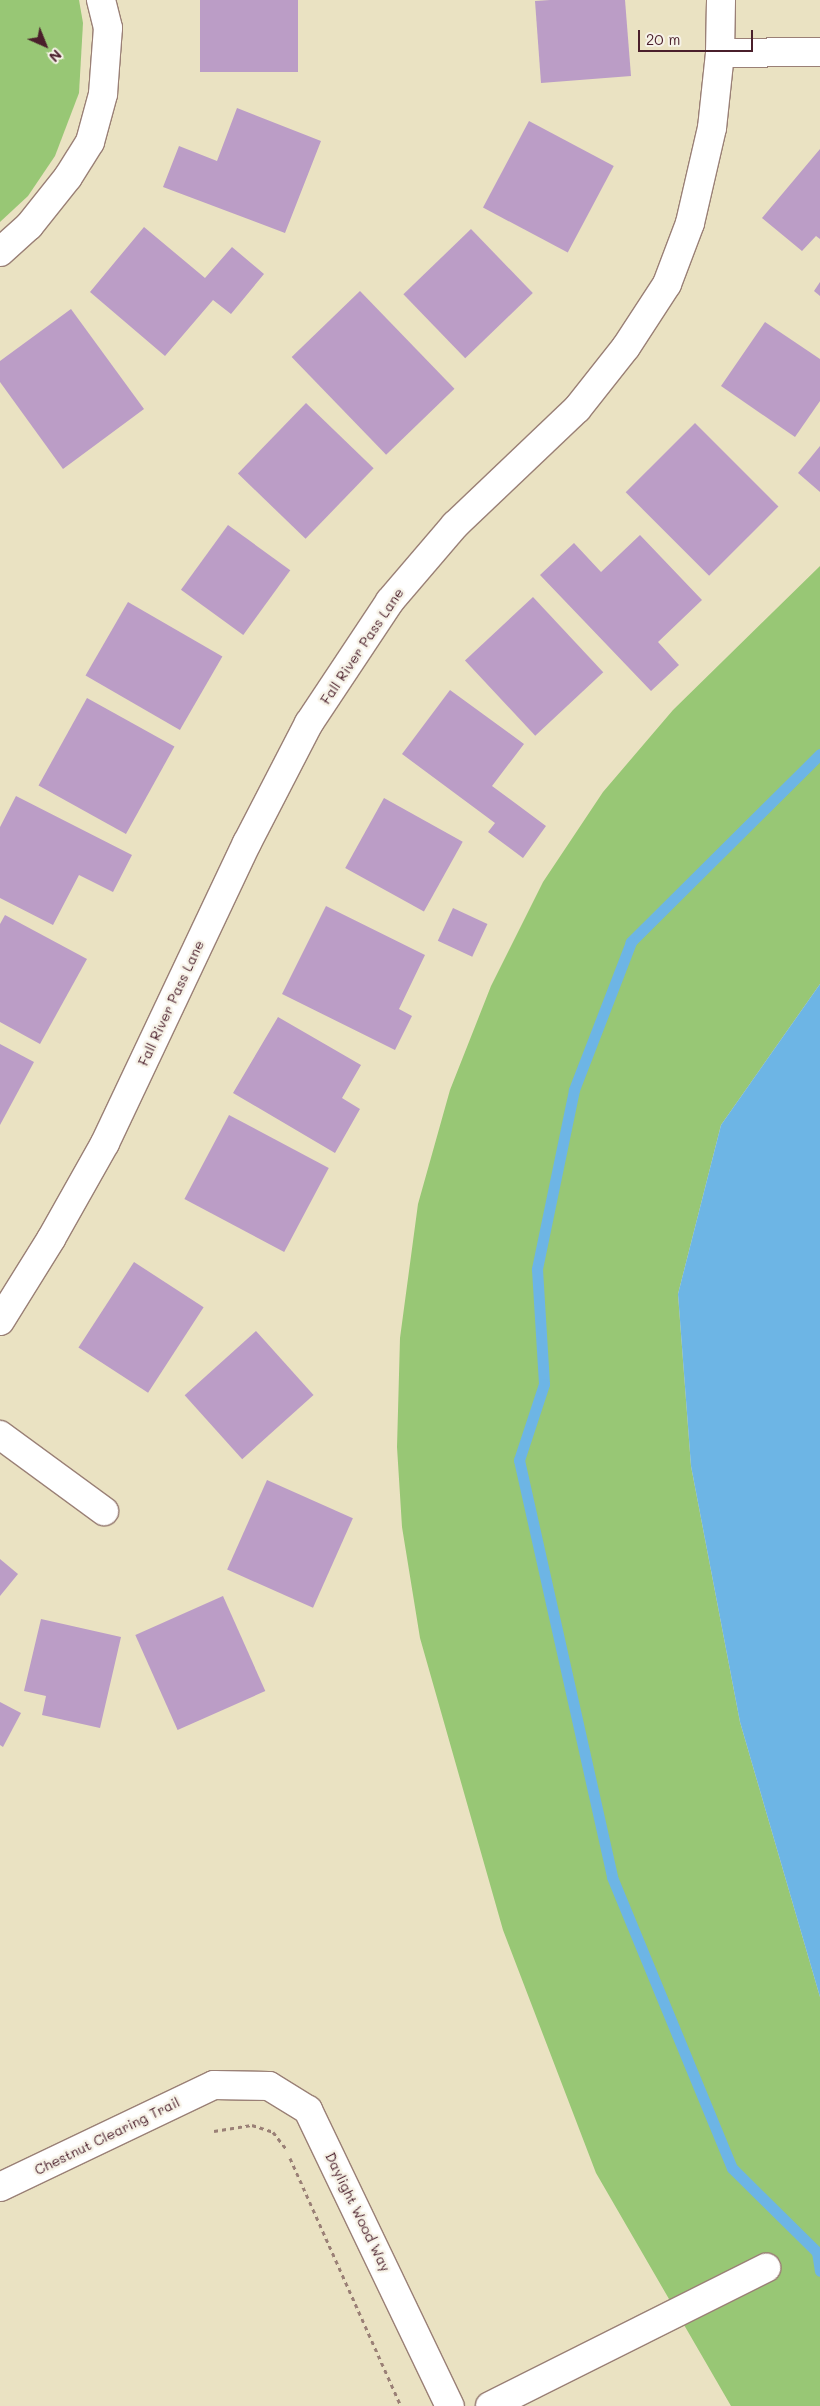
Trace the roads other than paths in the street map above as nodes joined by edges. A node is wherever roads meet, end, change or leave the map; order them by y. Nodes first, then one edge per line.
1 (101, 0) edge
2 (722, 0) edge
3 (820, 52) edge
4 (720, 53) junction
5 (0, 252) edge
6 (0, 1321) edge
7 (0, 1434) edge
8 (104, 1511) dead end
9 (214, 2085) joint
10 (0, 2187) edge
11 (766, 2268) dead end
12 (450, 2406) edge
13 (490, 2406) edge

1 - 5 street
2 - 4 street, Fall River Pass Lane
3 - 4 street
4 - 6 street, Fall River Pass Lane
7 - 8 street
9 - 10 street, Chestnut Clearing Trail
9 - 12 street, Daylight Wood Way
11 - 13 street

